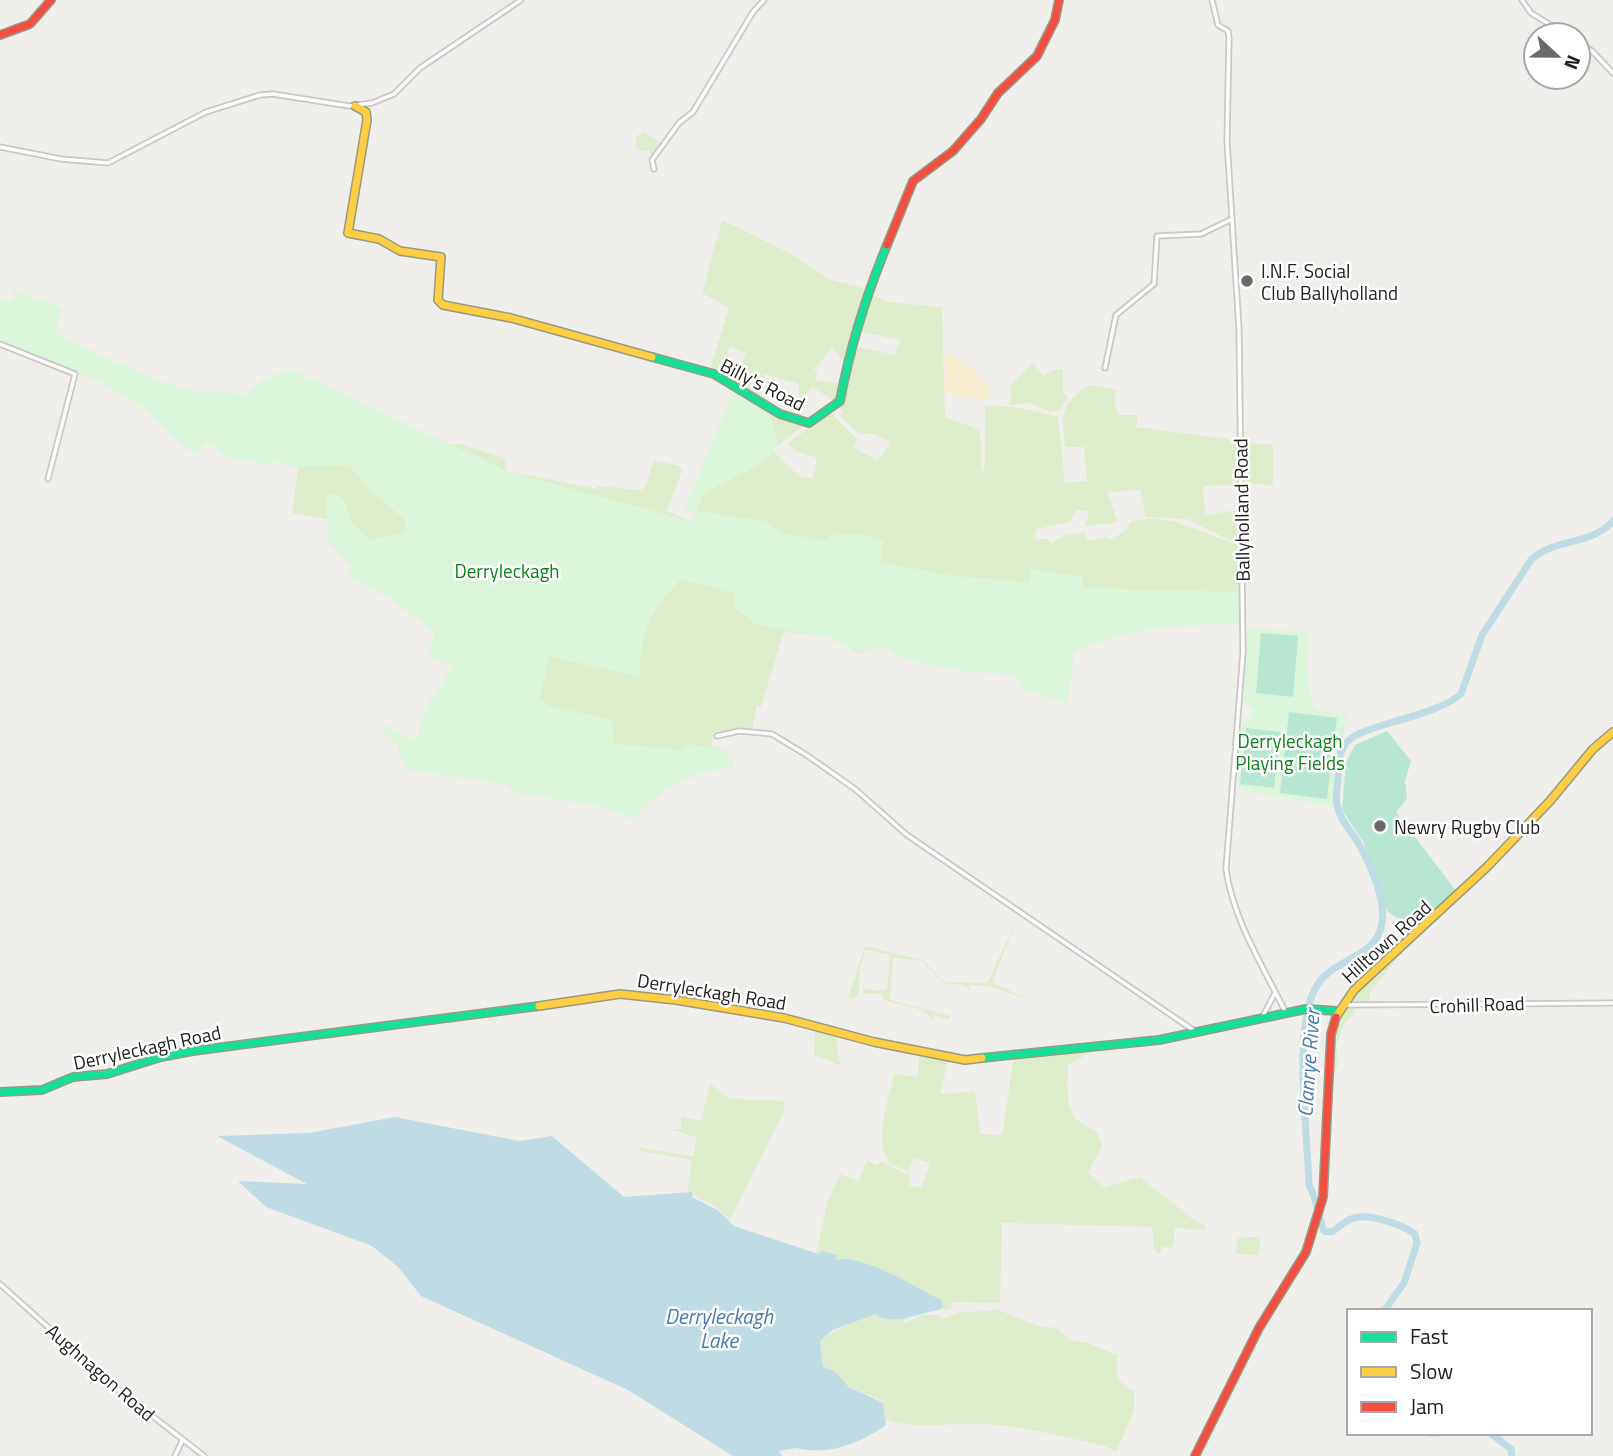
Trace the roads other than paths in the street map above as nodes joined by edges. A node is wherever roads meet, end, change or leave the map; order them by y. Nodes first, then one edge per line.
1 (51, 0) edge
2 (521, 0) edge
3 (764, 0) edge
4 (1059, 0) edge
5 (1212, 0) edge
6 (1522, 0) edge
7 (1544, 21) edge
8 (0, 35) edge
9 (1592, 51) edge
10 (1613, 73) edge
11 (355, 106) junction
12 (0, 147) edge
13 (654, 169) dead end
14 (1230, 220) junction
15 (0, 344) edge
16 (1105, 368) dead end
17 (48, 479) dead end
18 (1613, 732) edge
19 (717, 736) dead end
20 (1276, 993) junction
21 (1613, 1003) edge
22 (1339, 1007) junction
23 (1286, 1013) junction
24 (1262, 1018) junction
25 (1196, 1032) junction
26 (0, 1092) edge
27 (0, 1284) edge
28 (182, 1441) junction
29 (175, 1456) edge
30 (204, 1456) edge
31 (1195, 1456) edge

1 - 8 street
2 - 11 street
3 - 13 street
4 - 11 street, Billy's Road
5 - 14 street, Ballyholland Road
6 - 7 street
9 - 10 street
11 - 12 street
14 - 16 street
14 - 20 street, Ballyholland Road
15 - 17 street
18 - 22 street, Hilltown Road
19 - 25 street
20 - 23 street, Ballyholland Road
20 - 24 street
21 - 22 street, Crohill Road
22 - 23 street, Derryleckagh Road
22 - 31 street, Hilltown Road
23 - 24 street, Derryleckagh Road
24 - 25 street, Derryleckagh Road
25 - 26 street, Derryleckagh Road
27 - 28 street, Aughnagon Road
28 - 29 street
28 - 30 street, Aughnagon Road

